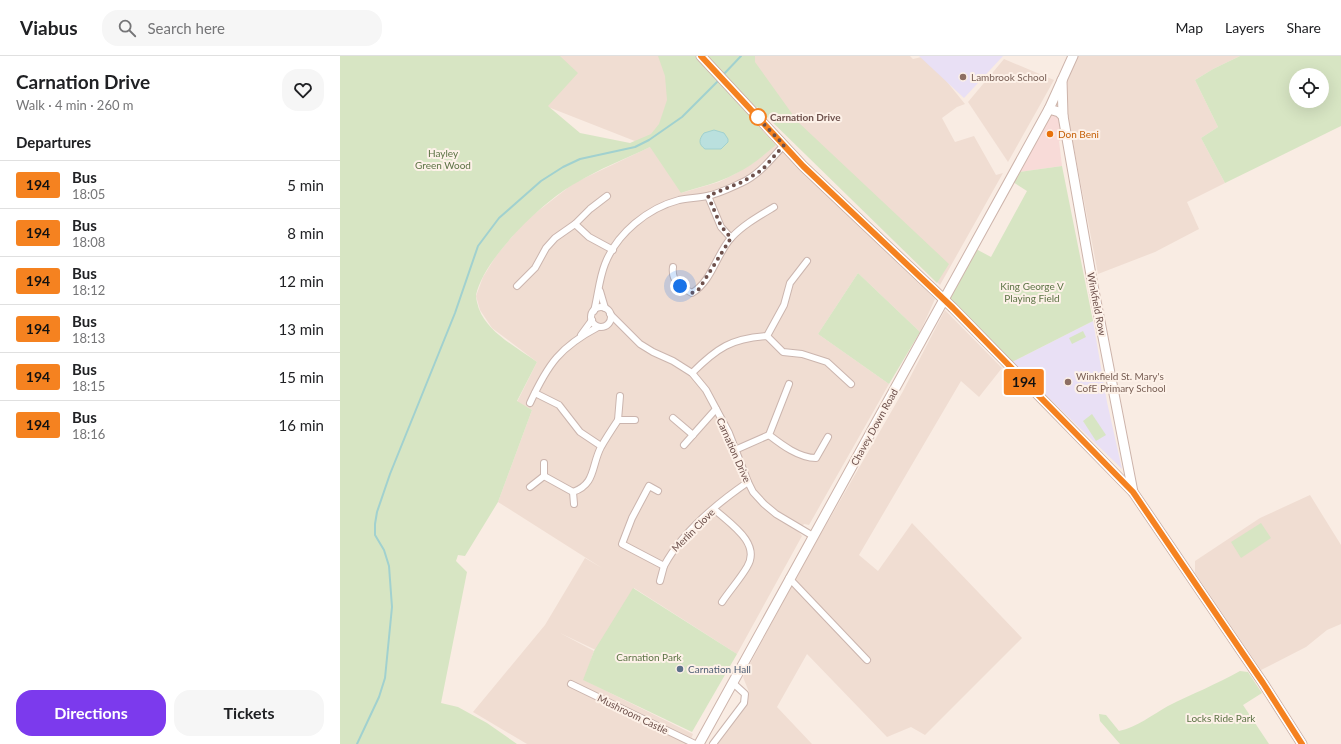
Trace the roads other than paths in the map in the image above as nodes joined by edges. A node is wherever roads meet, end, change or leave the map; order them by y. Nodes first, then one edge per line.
1 (701, 56) edge
2 (1073, 56) edge
3 (1061, 79) junction
4 (1049, 108) junction
5 (1063, 116) junction
6 (784, 145) junction
7 (607, 196) dead end
8 (708, 196) junction
9 (774, 208) dead end
10 (575, 224) junction
11 (731, 238) junction
12 (613, 250) junction
13 (807, 261) dead end
14 (673, 267) dead end
15 (517, 286) dead end
16 (600, 287) junction
17 (944, 300) junction
18 (605, 308) junction
19 (594, 311) junction
20 (610, 314) junction
21 (592, 320) junction
22 (600, 327) junction
23 (624, 330) junction
24 (767, 336) junction
25 (579, 338) junction
26 (692, 373) junction
27 (789, 384) dead end
28 (851, 384) dead end
29 (535, 393) junction
30 (620, 396) dead end
31 (530, 402) dead end
32 (716, 409) junction
33 (674, 418) dead end
34 (618, 420) junction
35 (635, 420) dead end
36 (693, 435) junction
37 (769, 435) junction
38 (828, 437) dead end
39 (684, 445) dead end
40 (601, 446) junction
41 (735, 450) junction
42 (544, 463) dead end
43 (544, 476) junction
44 (748, 482) junction
45 (530, 487) dead end
46 (658, 491) dead end
47 (573, 492) junction
48 (1133, 492) junction
49 (574, 504) dead end
50 (714, 509) junction
51 (813, 536) junction
52 (664, 566) junction
53 (789, 578) junction
54 (660, 581) dead end
55 (722, 602) dead end
56 (867, 660) dead end
57 (733, 683) junction
58 (571, 684) dead end
59 (695, 744) edge
60 (699, 744) edge
61 (713, 744) edge
62 (1302, 744) edge

1 - 6 main road
2 - 3 main road
3 - 4 main road
3 - 5 main road, Winkfield Row
4 - 5 main road
4 - 17 main road, Chavey Down Road
5 - 48 main road, Winkfield Row
6 - 8 street, Carnation Drive
6 - 17 main road
7 - 10 street
8 - 11 street
8 - 12 street, Carnation Drive
9 - 11 street
10 - 12 street
10 - 15 street
11 - 14 street
12 - 16 street, Carnation Drive
13 - 24 street
16 - 18 street, Carnation Drive
16 - 19 street, Carnation Drive
17 - 48 main road
17 - 51 main road, Chavey Down Road
18 - 19 street
18 - 20 street, Carnation Drive
19 - 21 street, Carnation Drive
20 - 22 street
20 - 23 street, Carnation Drive
21 - 22 street
21 - 25 street
22 - 23 street, Carnation Drive
22 - 25 street
23 - 26 street, Carnation Drive
24 - 26 street
24 - 28 street
25 - 29 street
26 - 32 street, Carnation Drive
27 - 37 street
29 - 31 street
29 - 40 street
30 - 34 street
32 - 36 street
32 - 41 street, Carnation Drive
33 - 36 street
34 - 35 street
34 - 40 street
36 - 39 street
37 - 38 street
37 - 41 street
40 - 47 street
41 - 44 street, Carnation Drive
42 - 43 street
43 - 45 street
43 - 47 street
44 - 50 street, Merlin Clove
44 - 51 street, Carnation Drive
46 - 52 street
47 - 49 street
48 - 62 main road
50 - 52 street, Merlin Clove
50 - 55 street
51 - 53 main road, Chavey Down Road
52 - 54 street, Merlin Clove
53 - 56 street
53 - 57 main road, Chavey Down Road
57 - 60 main road, Chavey Down Road
57 - 61 street
58 - 59 street, Mushroom Castle

